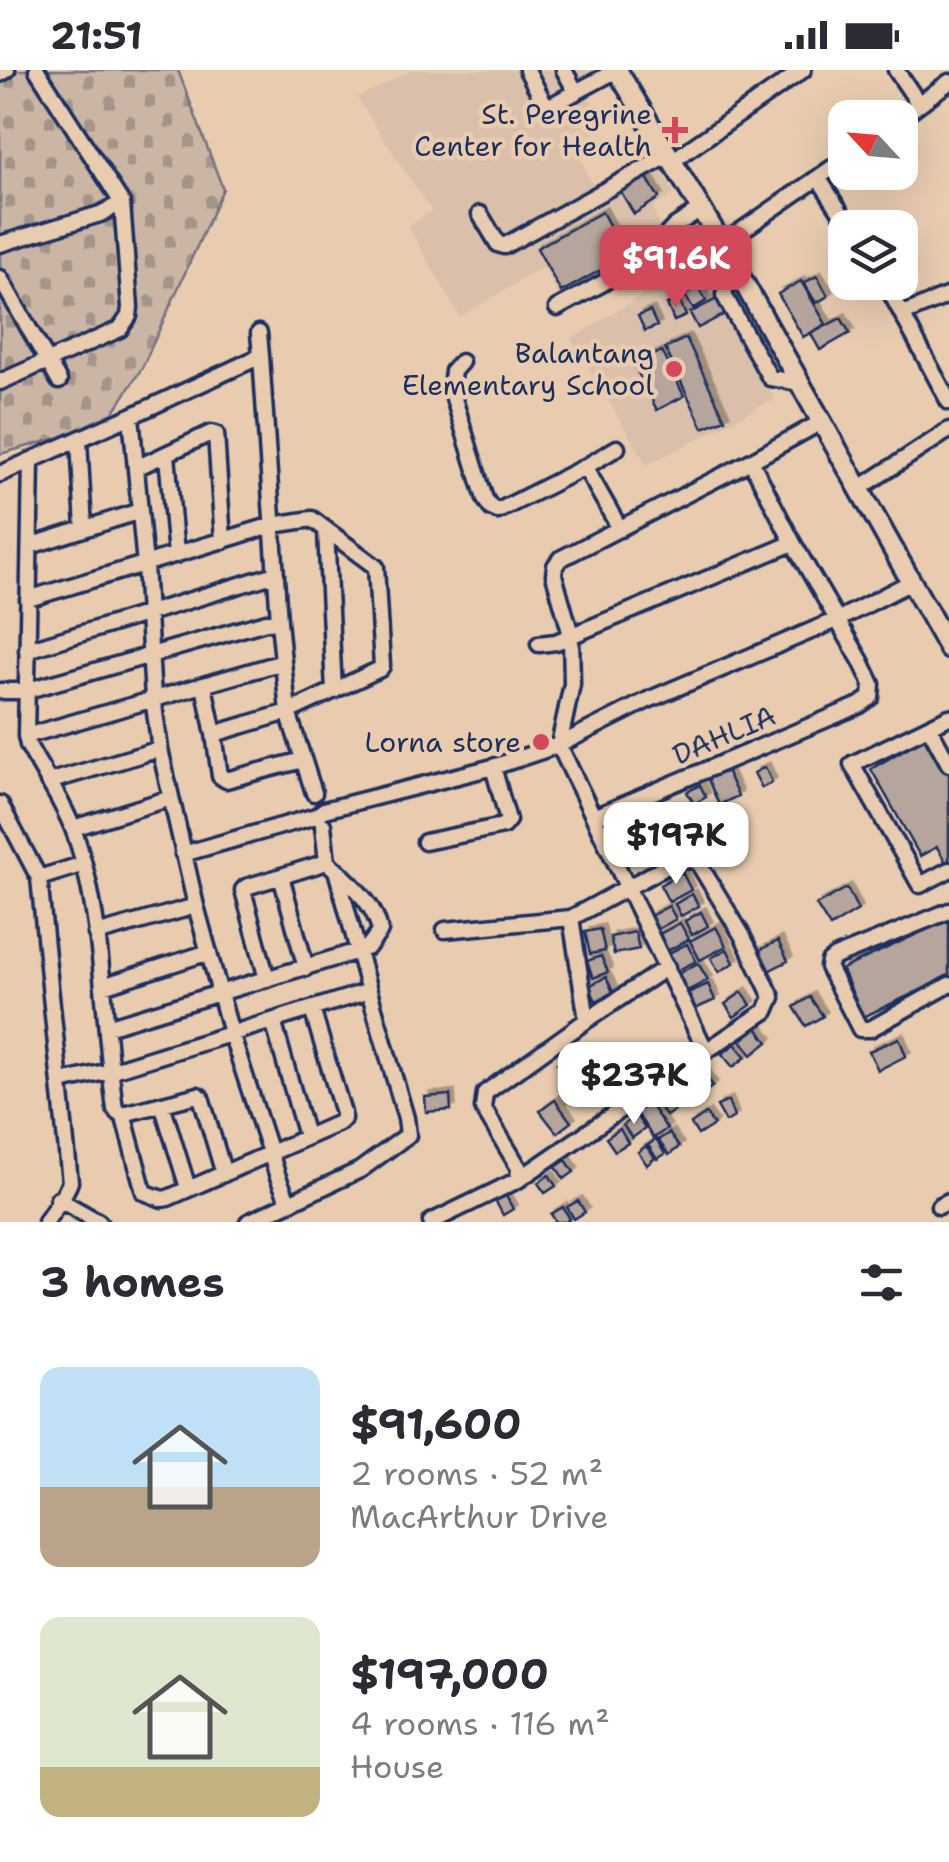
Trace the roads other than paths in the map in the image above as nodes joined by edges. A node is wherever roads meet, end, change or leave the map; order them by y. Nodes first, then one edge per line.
1 (7, 70) edge
2 (36, 70) edge
3 (527, 70) edge
4 (564, 70) edge
5 (617, 70) edge
6 (803, 70) edge
7 (896, 70) edge
8 (0, 74) edge
9 (949, 82) edge
10 (576, 92) junction
11 (919, 104) joint
12 (670, 158) junction
13 (828, 172) edge
14 (818, 179) junction
15 (122, 203) junction
16 (702, 208) junction
17 (839, 210) edge
18 (480, 214) dead end
19 (0, 244) edge
20 (722, 244) junction
21 (0, 278) edge
22 (949, 294) edge
23 (895, 300) edge
24 (557, 308) dead end
25 (903, 314) junction
26 (260, 333) dead end
27 (261, 356) junction
28 (46, 361) junction
29 (461, 362) dead end
30 (59, 381) dead end
31 (0, 382) edge
32 (949, 402) edge
33 (131, 416) junction
34 (823, 421) junction
35 (949, 430) edge
36 (79, 440) junction
37 (618, 448) dead end
38 (166, 455) junction
39 (32, 462) junction
40 (750, 462) junction
41 (136, 468) junction
42 (584, 468) junction
43 (0, 474) edge
44 (860, 488) junction
45 (140, 511) junction
46 (273, 525) junction
47 (84, 528) junction
48 (620, 529) junction
49 (326, 531) junction
50 (223, 540) junction
51 (794, 542) junction
52 (30, 546) junction
53 (176, 555) junction
54 (145, 565) junction
55 (276, 574) junction
56 (912, 582) junction
57 (28, 599) junction
58 (148, 612) junction
59 (839, 619) junction
60 (280, 621) junction
61 (571, 635) junction
62 (539, 644) dead end
63 (949, 649) edge
64 (27, 650) junction
65 (149, 655) junction
66 (283, 662) junction
67 (204, 686) junction
68 (0, 692) edge
69 (26, 692) junction
70 (334, 692) junction
71 (152, 698) junction
72 (288, 712) junction
73 (949, 717) edge
74 (929, 726) junction
75 (214, 734) junction
76 (26, 736) junction
77 (559, 745) junction
78 (160, 749) junction
79 (303, 760) junction
80 (949, 764) edge
81 (493, 767) junction
82 (48, 782) junction
83 (314, 794) dead end
84 (171, 798) junction
85 (0, 804) edge
86 (317, 815) junction
87 (594, 817) junction
88 (73, 828) junction
89 (426, 842) dead end
90 (182, 850) junction
91 (84, 864) junction
92 (332, 866) junction
93 (949, 870) edge
94 (281, 876) junction
95 (39, 878) junction
96 (629, 887) junction
97 (196, 906) junction
98 (949, 911) edge
99 (571, 918) junction
100 (445, 930) dead end
101 (96, 934) junction
102 (358, 951) junction
103 (209, 952) junction
104 (667, 966) junction
105 (306, 968) junction
106 (267, 979) junction
107 (949, 985) edge
108 (102, 986) junction
109 (221, 991) junction
110 (369, 991) junction
111 (312, 1008) junction
112 (587, 1020) junction
113 (274, 1021) junction
114 (107, 1027) junction
115 (232, 1032) junction
116 (706, 1051) junction
117 (110, 1071) junction
118 (61, 1082) junction
119 (162, 1104) junction
120 (123, 1114) junction
121 (306, 1136) junction
122 (271, 1152) junction
123 (224, 1174) junction
124 (518, 1180) junction
125 (188, 1188) junction
126 (58, 1200) junction
127 (289, 1203) junction
128 (46, 1222) edge
129 (98, 1222) edge
130 (248, 1222) edge
131 (431, 1222) edge

1 - 8 street
2 - 15 street
3 - 10 street
4 - 10 street
5 - 10 street
5 - 12 main road
6 - 12 street
7 - 11 street
9 - 11 street
12 - 16 main road
12 - 18 street
13 - 14 street
14 - 17 street
14 - 20 street
15 - 19 street
15 - 28 street
16 - 20 main road
16 - 24 street
20 - 34 main road
21 - 28 street
22 - 25 street
23 - 25 street
25 - 32 street
26 - 27 street
27 - 33 street
27 - 46 street
28 - 30 street
28 - 31 street
29 - 42 street
33 - 36 street
33 - 41 street
34 - 40 street
34 - 44 main road
35 - 44 street
36 - 39 street
36 - 47 street
37 - 42 street
38 - 41 street
38 - 50 street
38 - 53 street
39 - 43 street
39 - 52 street
40 - 48 street
40 - 51 street
41 - 45 street
42 - 48 street
44 - 56 main road
45 - 47 street
45 - 54 street
46 - 49 street
46 - 50 street
46 - 55 street
47 - 52 street
48 - 61 street
49 - 70 street
49 - 70 street
50 - 53 street
51 - 59 street
51 - 61 street
52 - 57 street
53 - 54 street
54 - 57 street
54 - 58 street
55 - 58 street
55 - 60 street
56 - 59 street
56 - 63 main road
57 - 64 street
58 - 64 street
58 - 65 street
59 - 77 street
59 - 87 street, DAHLIA
60 - 65 street
60 - 66 street
61 - 62 street
61 - 77 street
64 - 69 street
65 - 69 street
65 - 71 street
66 - 67 street
66 - 72 street
67 - 71 street
67 - 75 street
68 - 69 street
69 - 76 street
70 - 72 street
71 - 76 street
71 - 78 street
72 - 75 street
72 - 79 street
73 - 74 street
74 - 80 street
74 - 93 street
75 - 79 street
76 - 82 street
77 - 81 street
77 - 87 street
78 - 82 street
78 - 84 street
79 - 83 street
81 - 86 street
81 - 89 street
82 - 88 street
84 - 88 street
84 - 90 street
85 - 95 street
86 - 90 street
86 - 92 street
87 - 96 street
88 - 91 street
90 - 97 street
91 - 95 street
91 - 101 street
92 - 94 street
92 - 102 street
92 - 102 street
94 - 105 street
94 - 106 street
95 - 118 street
96 - 99 street
96 - 104 street
96 - 116 street
97 - 101 street
97 - 103 street
98 - 107 street
99 - 100 street
99 - 112 street
101 - 108 street
102 - 105 street
102 - 110 street
103 - 108 street
103 - 109 street
104 - 112 street
104 - 116 street
105 - 106 street
106 - 109 street
108 - 114 street
109 - 114 street
109 - 115 street
110 - 111 street
110 - 127 street
111 - 113 street
111 - 121 street
112 - 124 street
113 - 115 street
113 - 121 street
114 - 117 street
115 - 117 street
115 - 122 street
116 - 124 street
117 - 118 street
117 - 120 street
118 - 126 street
119 - 120 street
119 - 123 street
119 - 125 street
120 - 125 street
121 - 122 street
122 - 123 street
122 - 127 street
123 - 125 street
124 - 131 street
126 - 128 street
126 - 129 street
127 - 130 street

